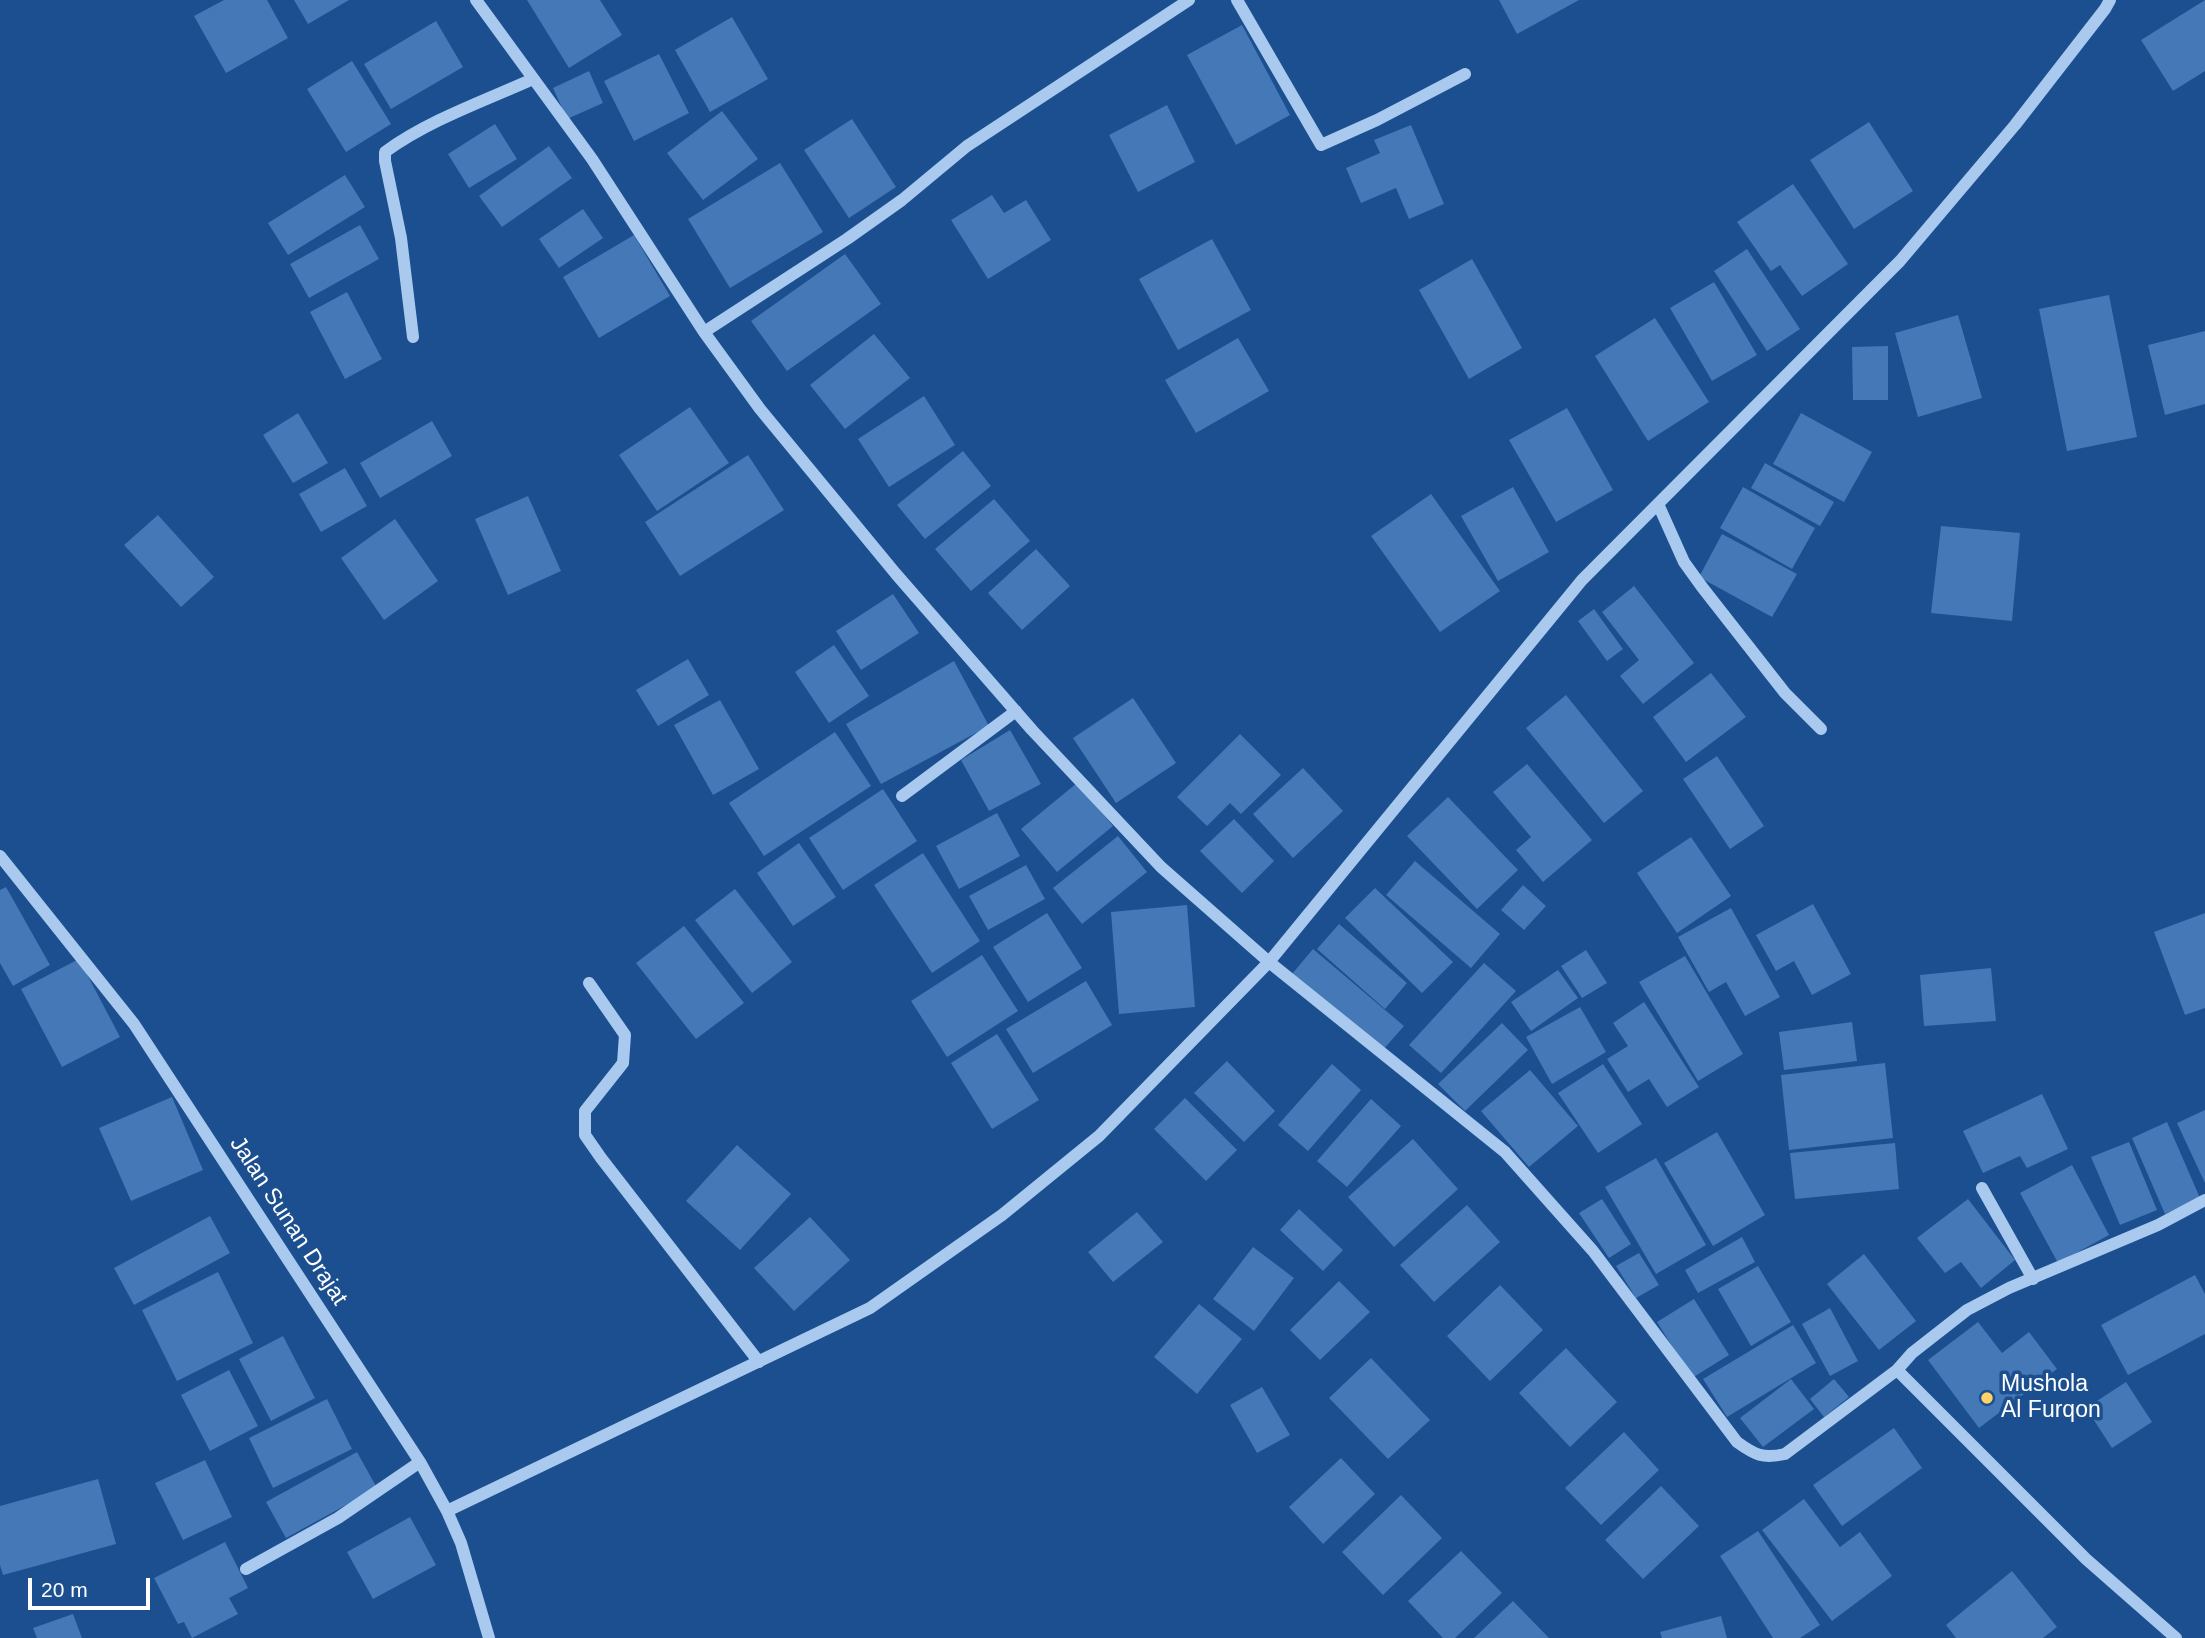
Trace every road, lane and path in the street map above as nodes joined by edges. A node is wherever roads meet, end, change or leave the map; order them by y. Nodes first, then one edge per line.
1 (476, 0) edge
2 (1189, 0) edge
3 (1237, 0) edge
4 (2110, 0) edge
5 (1465, 74) dead end
6 (533, 79) junction
7 (704, 332) junction
8 (412, 337) dead end
9 (1658, 504) junction
10 (1016, 711) junction
11 (1821, 729) dead end
12 (902, 796) dead end
13 (0, 856) edge
14 (1269, 962) junction
15 (589, 983) dead end
16 (1982, 1188) dead end
17 (2205, 1200) edge
18 (2033, 1279) junction
19 (759, 1362) junction
20 (1897, 1370) junction
21 (420, 1462) junction
22 (447, 1511) junction
23 (246, 1569) dead end
24 (489, 1638) edge
25 (2176, 1638) edge

1 - 6 street
2 - 7 street
3 - 5 street
4 - 9 street
6 - 7 street
6 - 8 street
7 - 10 street
9 - 11 street
9 - 14 street
10 - 12 street
10 - 14 street
13 - 21 street, Jalan Sunan Drajat
14 - 19 street
14 - 20 street
15 - 19 street
16 - 18 street
17 - 18 street
18 - 20 street
19 - 22 street
20 - 25 street
21 - 22 street, Jalan Sunan Drajat
21 - 23 street
22 - 24 street, Jalan Sunan Drajat

